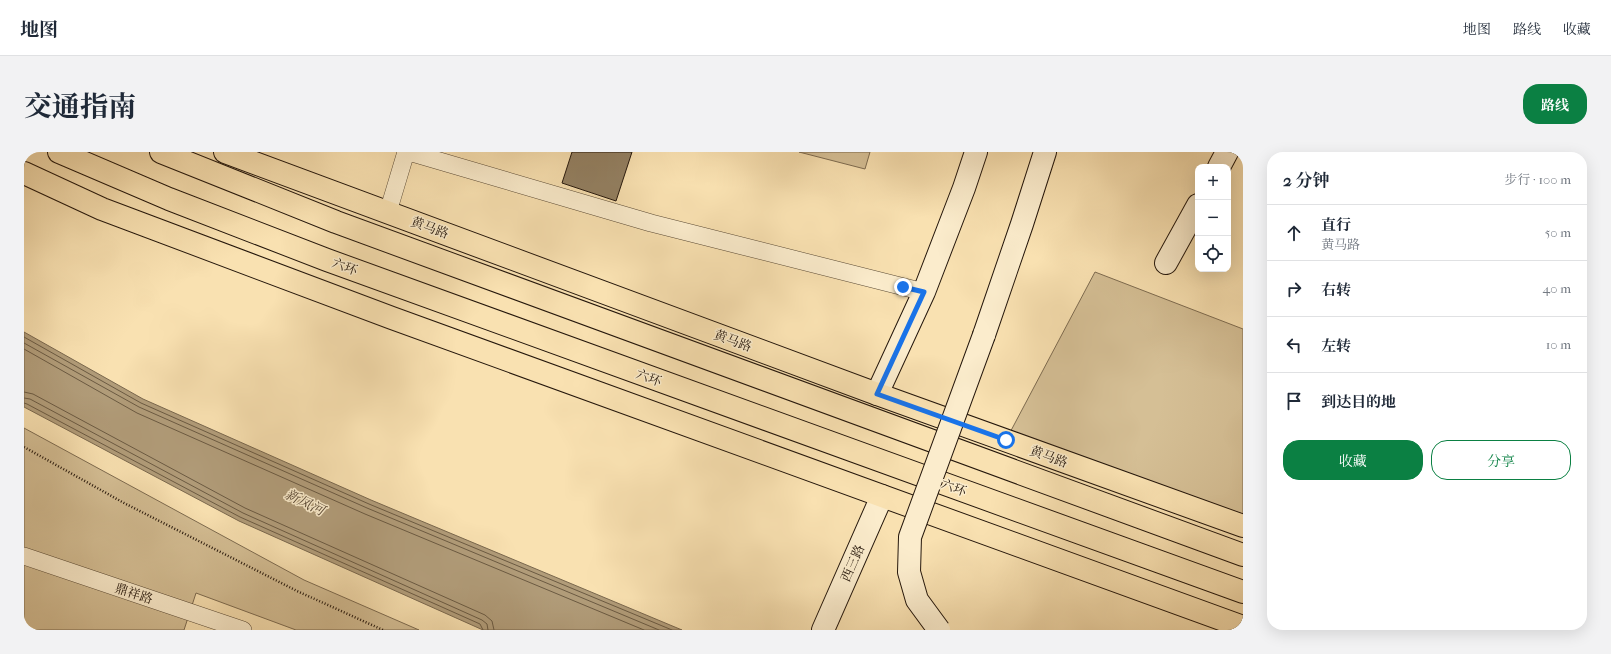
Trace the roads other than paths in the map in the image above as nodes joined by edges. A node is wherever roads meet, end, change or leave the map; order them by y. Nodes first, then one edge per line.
1 (59, 152) edge
2 (161, 152) edge
3 (224, 152) edge
4 (407, 152) edge
5 (976, 152) edge
6 (1045, 152) edge
7 (1228, 152) edge
8 (1221, 164) edge
9 (24, 173) edge
10 (1195, 211) edge
11 (388, 212) junction
12 (1166, 264) dead end
13 (924, 292) junction
14 (877, 394) junction
15 (882, 496) junction
16 (1243, 526) edge
17 (1243, 555) edge
18 (24, 556) edge
19 (1243, 592) edge
20 (200, 623) edge
21 (1243, 627) edge
22 (243, 630) edge
23 (823, 630) edge
24 (939, 630) edge

1 - 19 main road, 六环
2 - 17 main road
3 - 11 main road, 黄马路
4 - 11 street
4 - 13 street
5 - 13 street
6 - 24 street, bridge
7 - 8 street
9 - 15 main road
10 - 12 street
11 - 14 main road, 黄马路
13 - 14 street
14 - 16 main road, 黄马路
15 - 21 main road
15 - 23 street, 西三路
18 - 20 street, 鼎祥路
20 - 22 street, 鼎祥路

